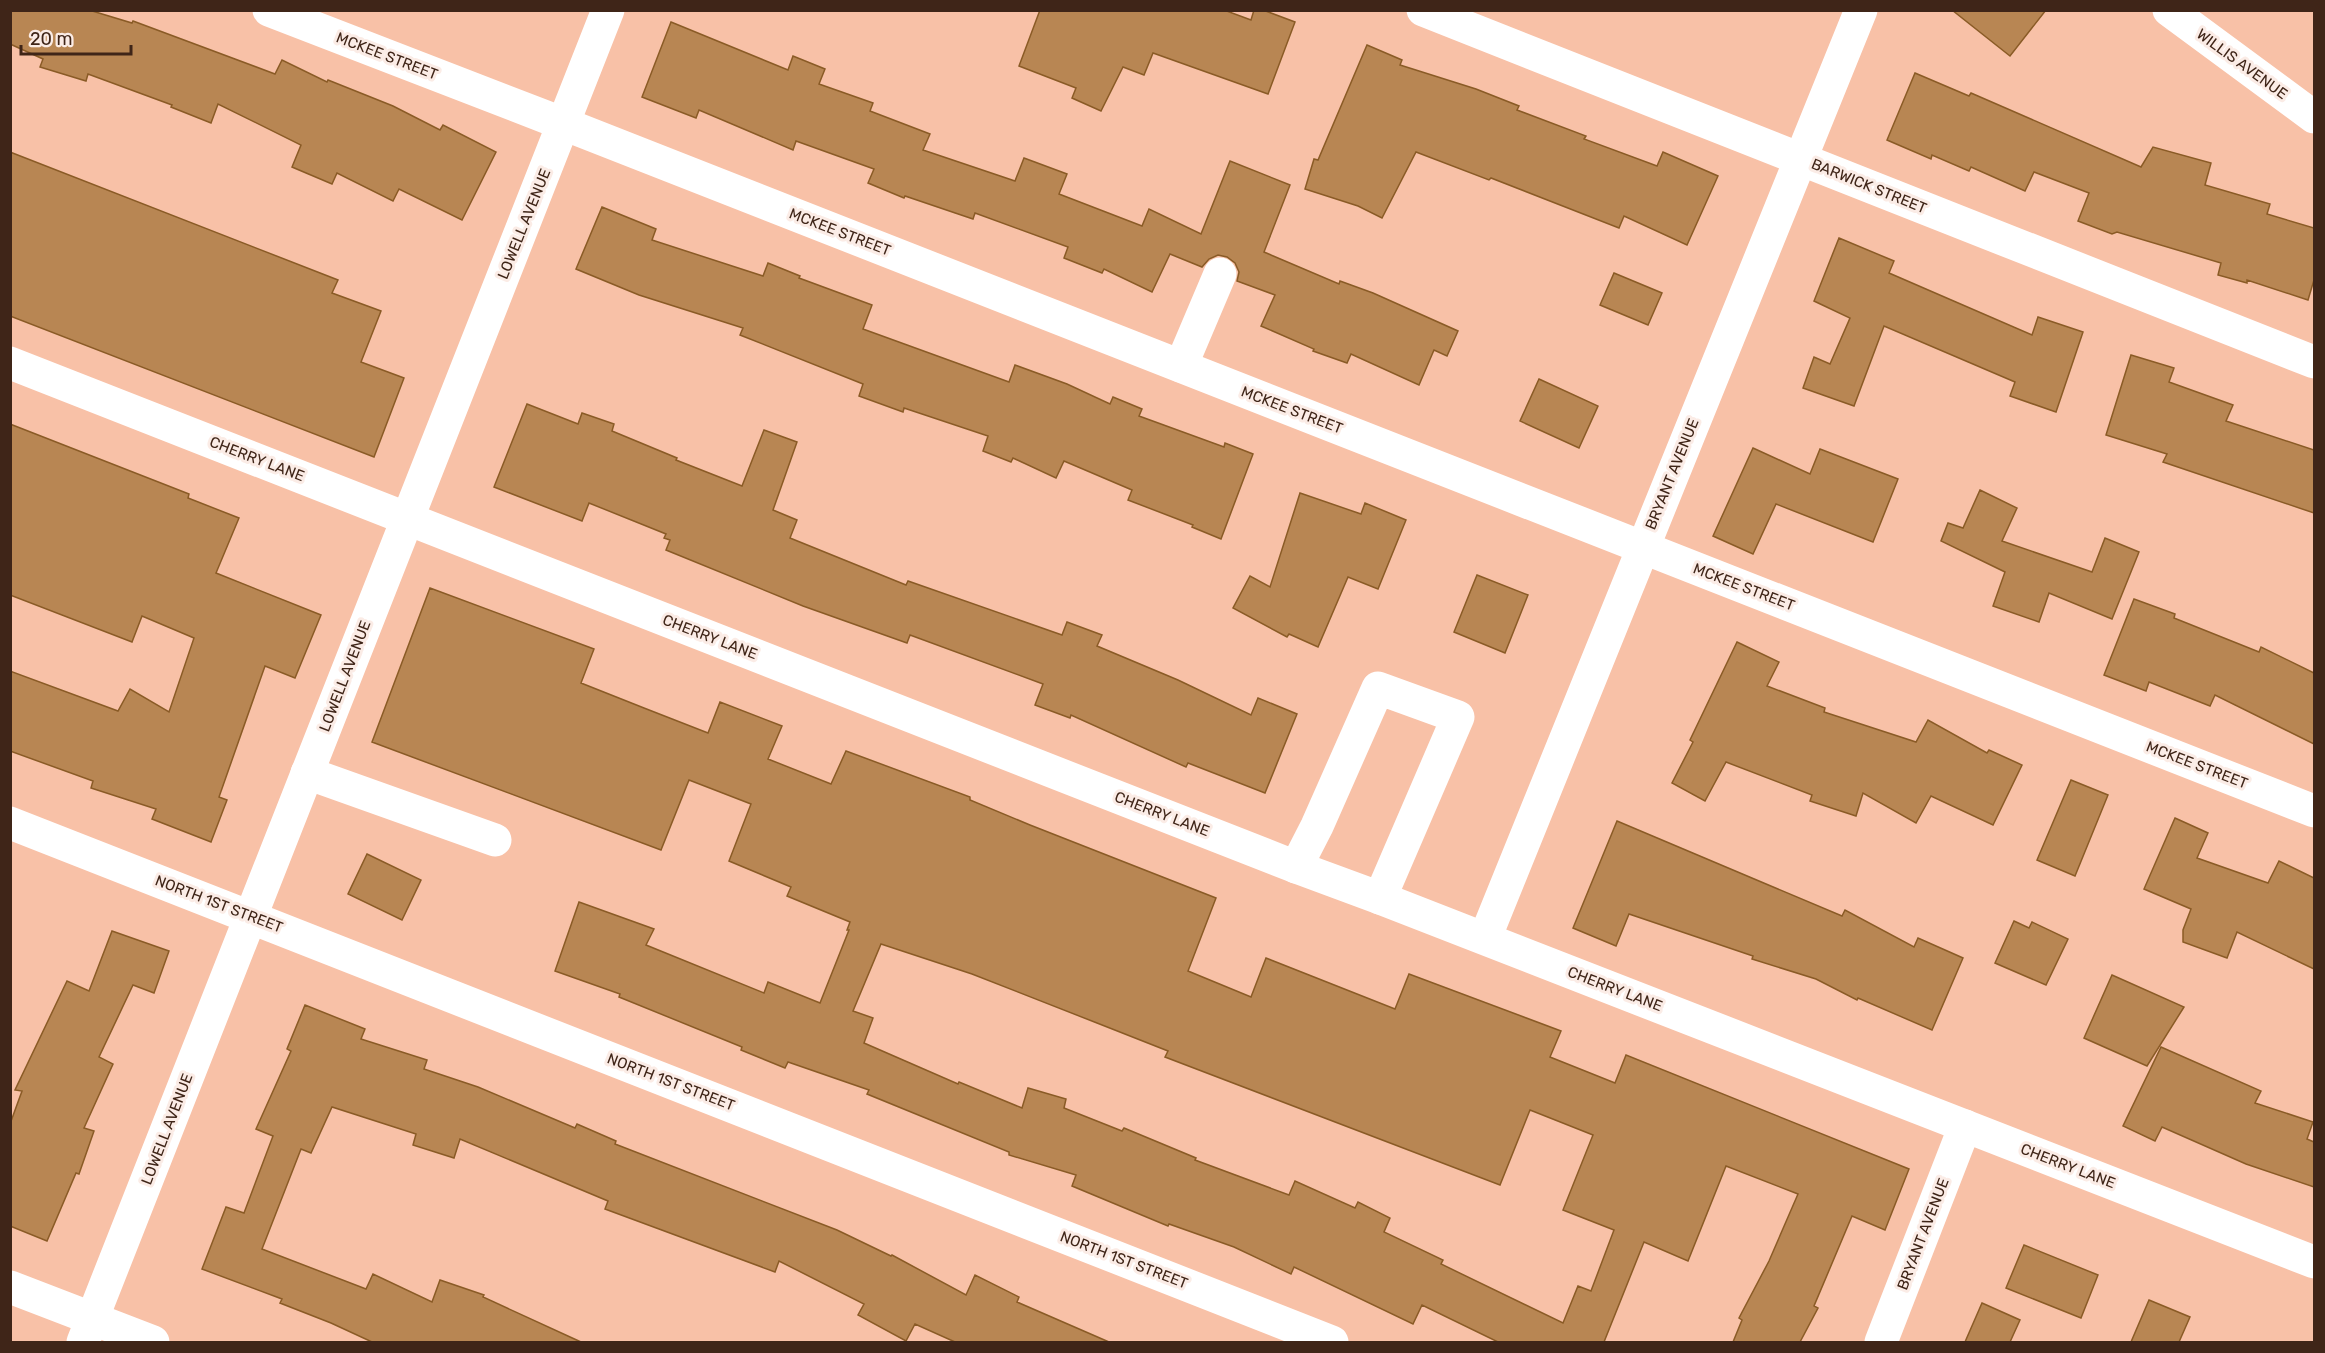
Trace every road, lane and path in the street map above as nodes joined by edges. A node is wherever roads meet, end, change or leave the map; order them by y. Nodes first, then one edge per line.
1 (269, 10) edge
2 (608, 10) edge
3 (1423, 10) edge
4 (1861, 10) edge
5 (2169, 10) edge
6 (2314, 117) edge
7 (564, 124) junction
8 (1800, 159) junction
9 (1220, 274) dead end
10 (2314, 362) edge
11 (10, 363) edge
12 (1181, 366) junction
13 (407, 518) junction
14 (1642, 547) junction
15 (307, 773) junction
16 (2314, 811) edge
17 (10, 823) edge
18 (495, 840) dead end
19 (1296, 867) junction
20 (1380, 898) junction
21 (250, 917) junction
22 (1485, 938) junction
23 (1965, 1126) junction
24 (2314, 1262) edge
25 (10, 1287) edge
26 (88, 1331) edge
27 (153, 1342) edge
28 (1332, 1342) edge
29 (1881, 1342) edge

1 - 7 street, MCKEE STREET
2 - 7 street, LOWELL AVENUE
3 - 8 street, BARWICK STREET
4 - 8 street, BRYANT AVENUE
5 - 6 street, WILLIS AVENUE
7 - 12 street, MCKEE STREET
7 - 13 street, LOWELL AVENUE
8 - 10 street, BARWICK STREET
8 - 14 street, BRYANT AVENUE
9 - 12 street
11 - 13 street, CHERRY LANE
12 - 14 street, MCKEE STREET
13 - 15 street, LOWELL AVENUE
13 - 19 street, CHERRY LANE
14 - 16 street, MCKEE STREET
14 - 22 street, BRYANT AVENUE
15 - 18 street
15 - 21 street, LOWELL AVENUE
17 - 21 street, NORTH 1ST STREET
19 - 20 street, CHERRY LANE
19 - 20 street
20 - 22 street, CHERRY LANE
21 - 26 street, LOWELL AVENUE
21 - 28 street, NORTH 1ST STREET
22 - 23 street, CHERRY LANE
23 - 24 street, CHERRY LANE
23 - 29 street, BRYANT AVENUE
25 - 26 street
26 - 27 street

